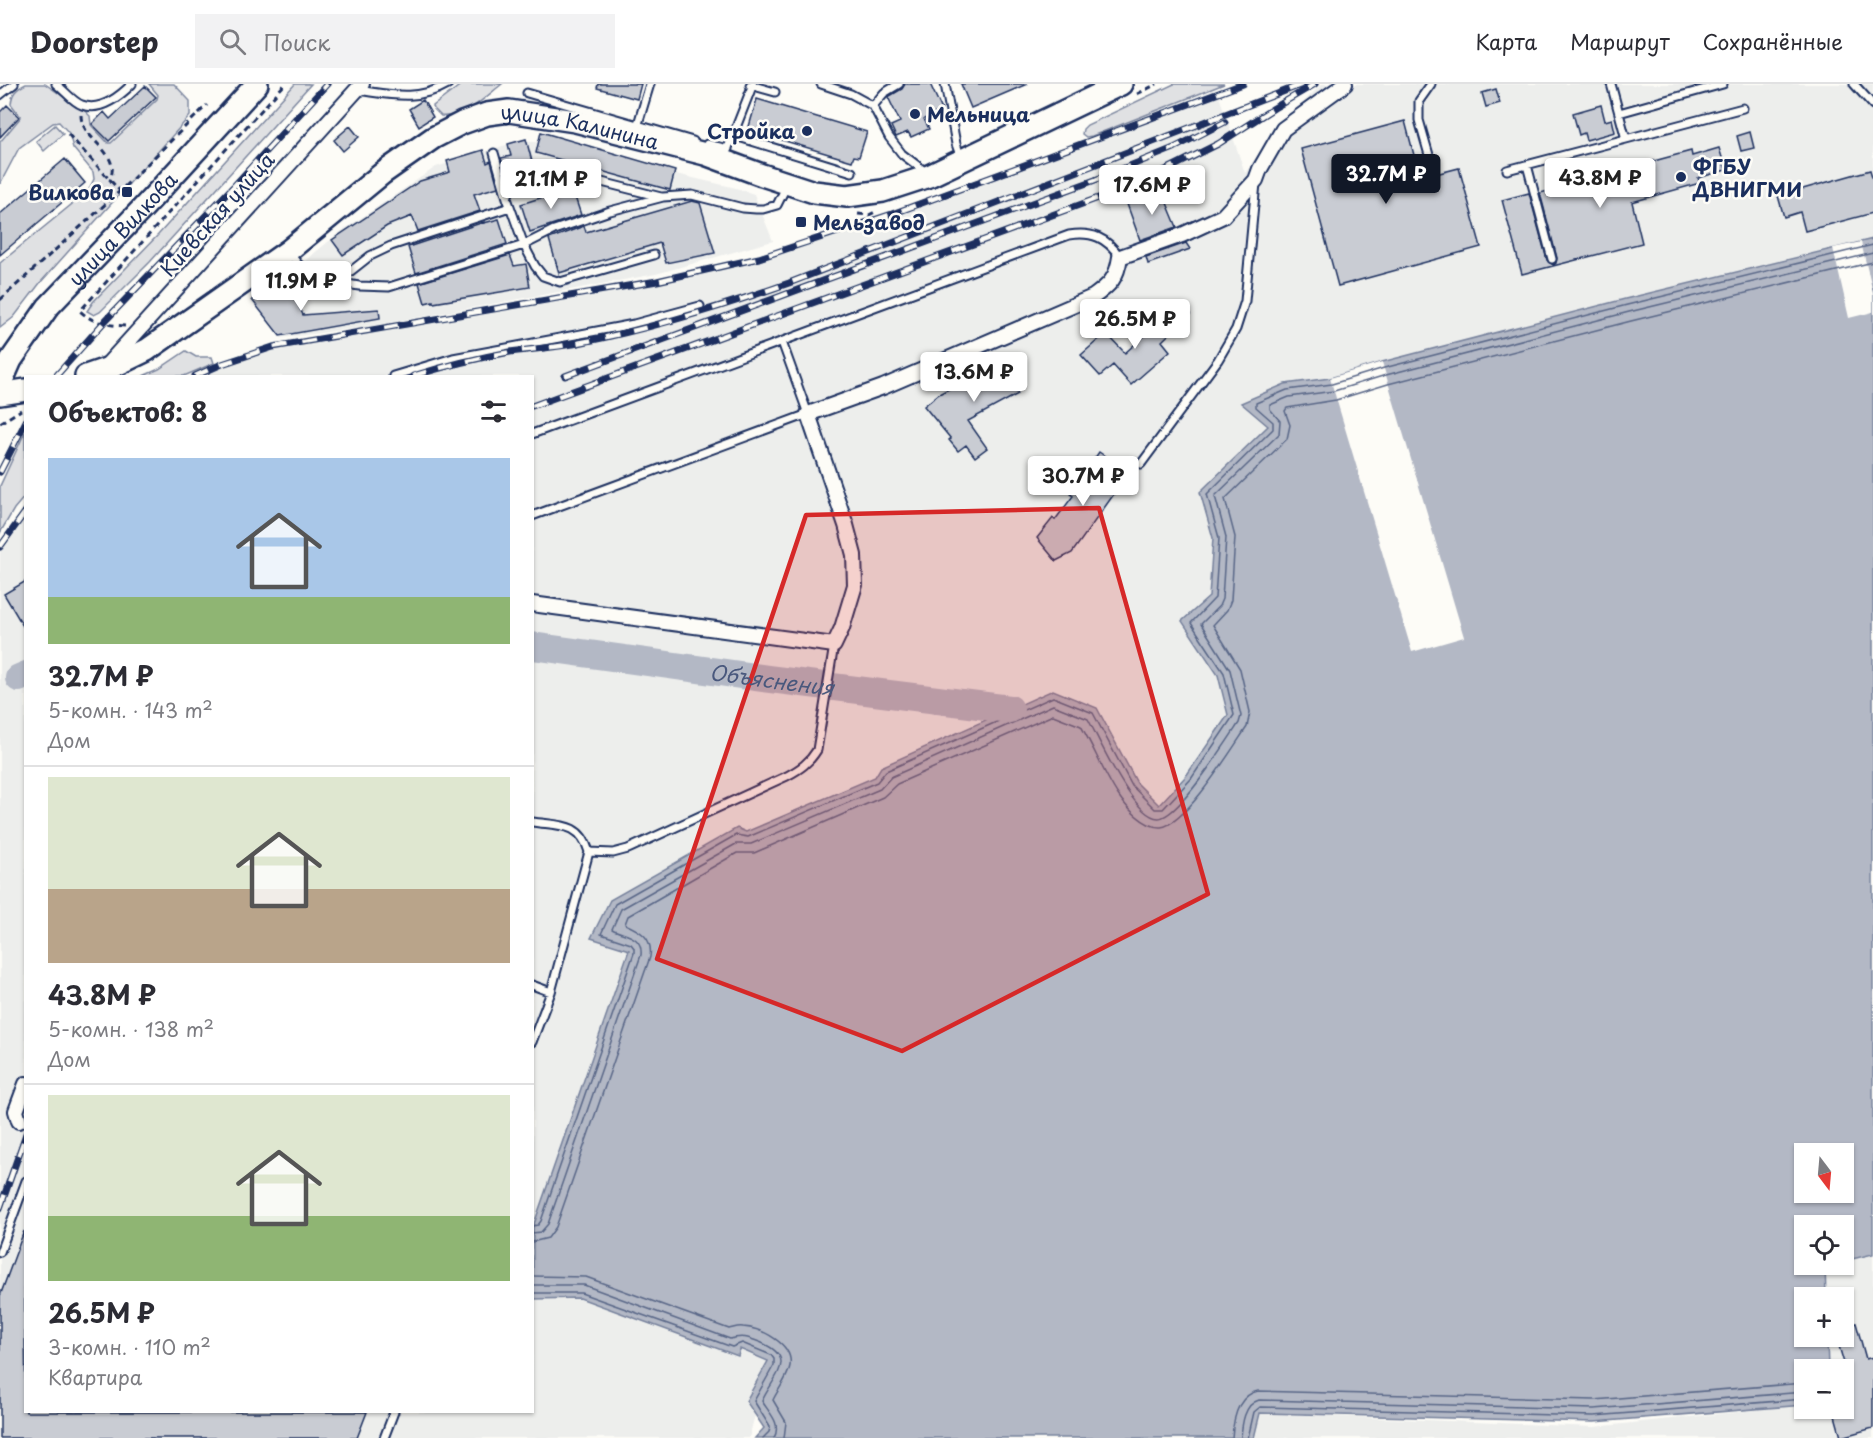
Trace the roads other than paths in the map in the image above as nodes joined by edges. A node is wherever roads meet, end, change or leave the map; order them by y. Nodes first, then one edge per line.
1 (14, 84) edge
2 (56, 84) edge
3 (132, 84) edge
4 (258, 84) edge
5 (448, 84) edge
6 (650, 84) edge
7 (750, 84) edge
8 (821, 84) edge
9 (899, 84) edge
10 (945, 84) edge
11 (1120, 84) edge
12 (1345, 84) edge
13 (1431, 84) edge
14 (1611, 84) edge
15 (1723, 84) edge
16 (1854, 84) edge
17 (359, 87) edge
18 (775, 92) dead end
19 (527, 93) dead end
20 (0, 95) edge
21 (1873, 105) edge
22 (873, 106) junction
23 (1743, 108) dead end
24 (1619, 113) junction
25 (638, 124) junction
26 (732, 135) junction
27 (1626, 139) junction
28 (494, 153) dead end
29 (726, 155) junction
30 (1429, 155) dead end
31 (962, 160) junction
32 (1527, 165) junction
33 (1507, 170) dead end
34 (852, 172) dead end
35 (929, 176) junction
36 (1256, 180) junction
37 (788, 184) junction
38 (663, 197) junction
39 (507, 198) junction
40 (510, 207) junction
41 (524, 245) junction
42 (288, 251) junction
43 (654, 255) dead end
44 (1120, 257) junction
45 (1552, 259) dead end
46 (337, 282) junction
47 (699, 306) dead end
48 (782, 342) junction
49 (94, 374) edge
50 (396, 375) edge
51 (0, 385) edge
52 (0, 394) edge
53 (24, 400) edge
54 (808, 414) junction
55 (534, 433) edge
56 (1141, 464) dead end
57 (534, 515) edge
58 (534, 604) edge
59 (834, 645) junction
60 (534, 822) edge
61 (589, 852) junction
62 (534, 987) edge
63 (551, 992) junction
64 (534, 1037) edge
65 (24, 1089) edge
66 (22, 1122) edge
67 (24, 1186) edge
68 (0, 1252) edge
69 (394, 1413) edge
70 (384, 1438) edge

1 - 20 lane
2 - 3 lane
4 - 51 main road, улица Вилкова
5 - 17 lane
6 - 25 lane
7 - 18 lane
7 - 26 lane
8 - 22 lane
9 - 22 lane
10 - 31 lane
11 - 31 main road, улица Калинина
12 - 36 street
13 - 30 lane
14 - 24 lane
15 - 24 lane
16 - 21 lane
17 - 49 street, Киевская улица
19 - 25 lane
22 - 35 lane
23 - 27 lane
24 - 27 lane
25 - 29 lane
26 - 29 lane
26 - 34 lane
27 - 32 lane
28 - 39 lane
29 - 37 main road, улица Калинина
29 - 42 main road, улица Калинина
31 - 35 main road, улица Калинина
32 - 33 lane
32 - 45 lane
35 - 37 main road, улица Калинина
36 - 44 street
36 - 56 lane
37 - 38 lane
38 - 39 lane
38 - 41 lane
39 - 40 lane
40 - 41 lane
40 - 46 lane
41 - 43 lane
41 - 46 lane
42 - 46 lane
42 - 49 main road, улица Калинина
44 - 48 lane
44 - 54 street
47 - 50 lane
48 - 54 lane
48 - 55 lane
52 - 53 main road
54 - 57 lane
54 - 59 street
58 - 59 street
59 - 61 lane
60 - 61 lane
61 - 63 lane
62 - 63 lane
63 - 64 lane
65 - 66 street
67 - 68 lane
69 - 70 lane

